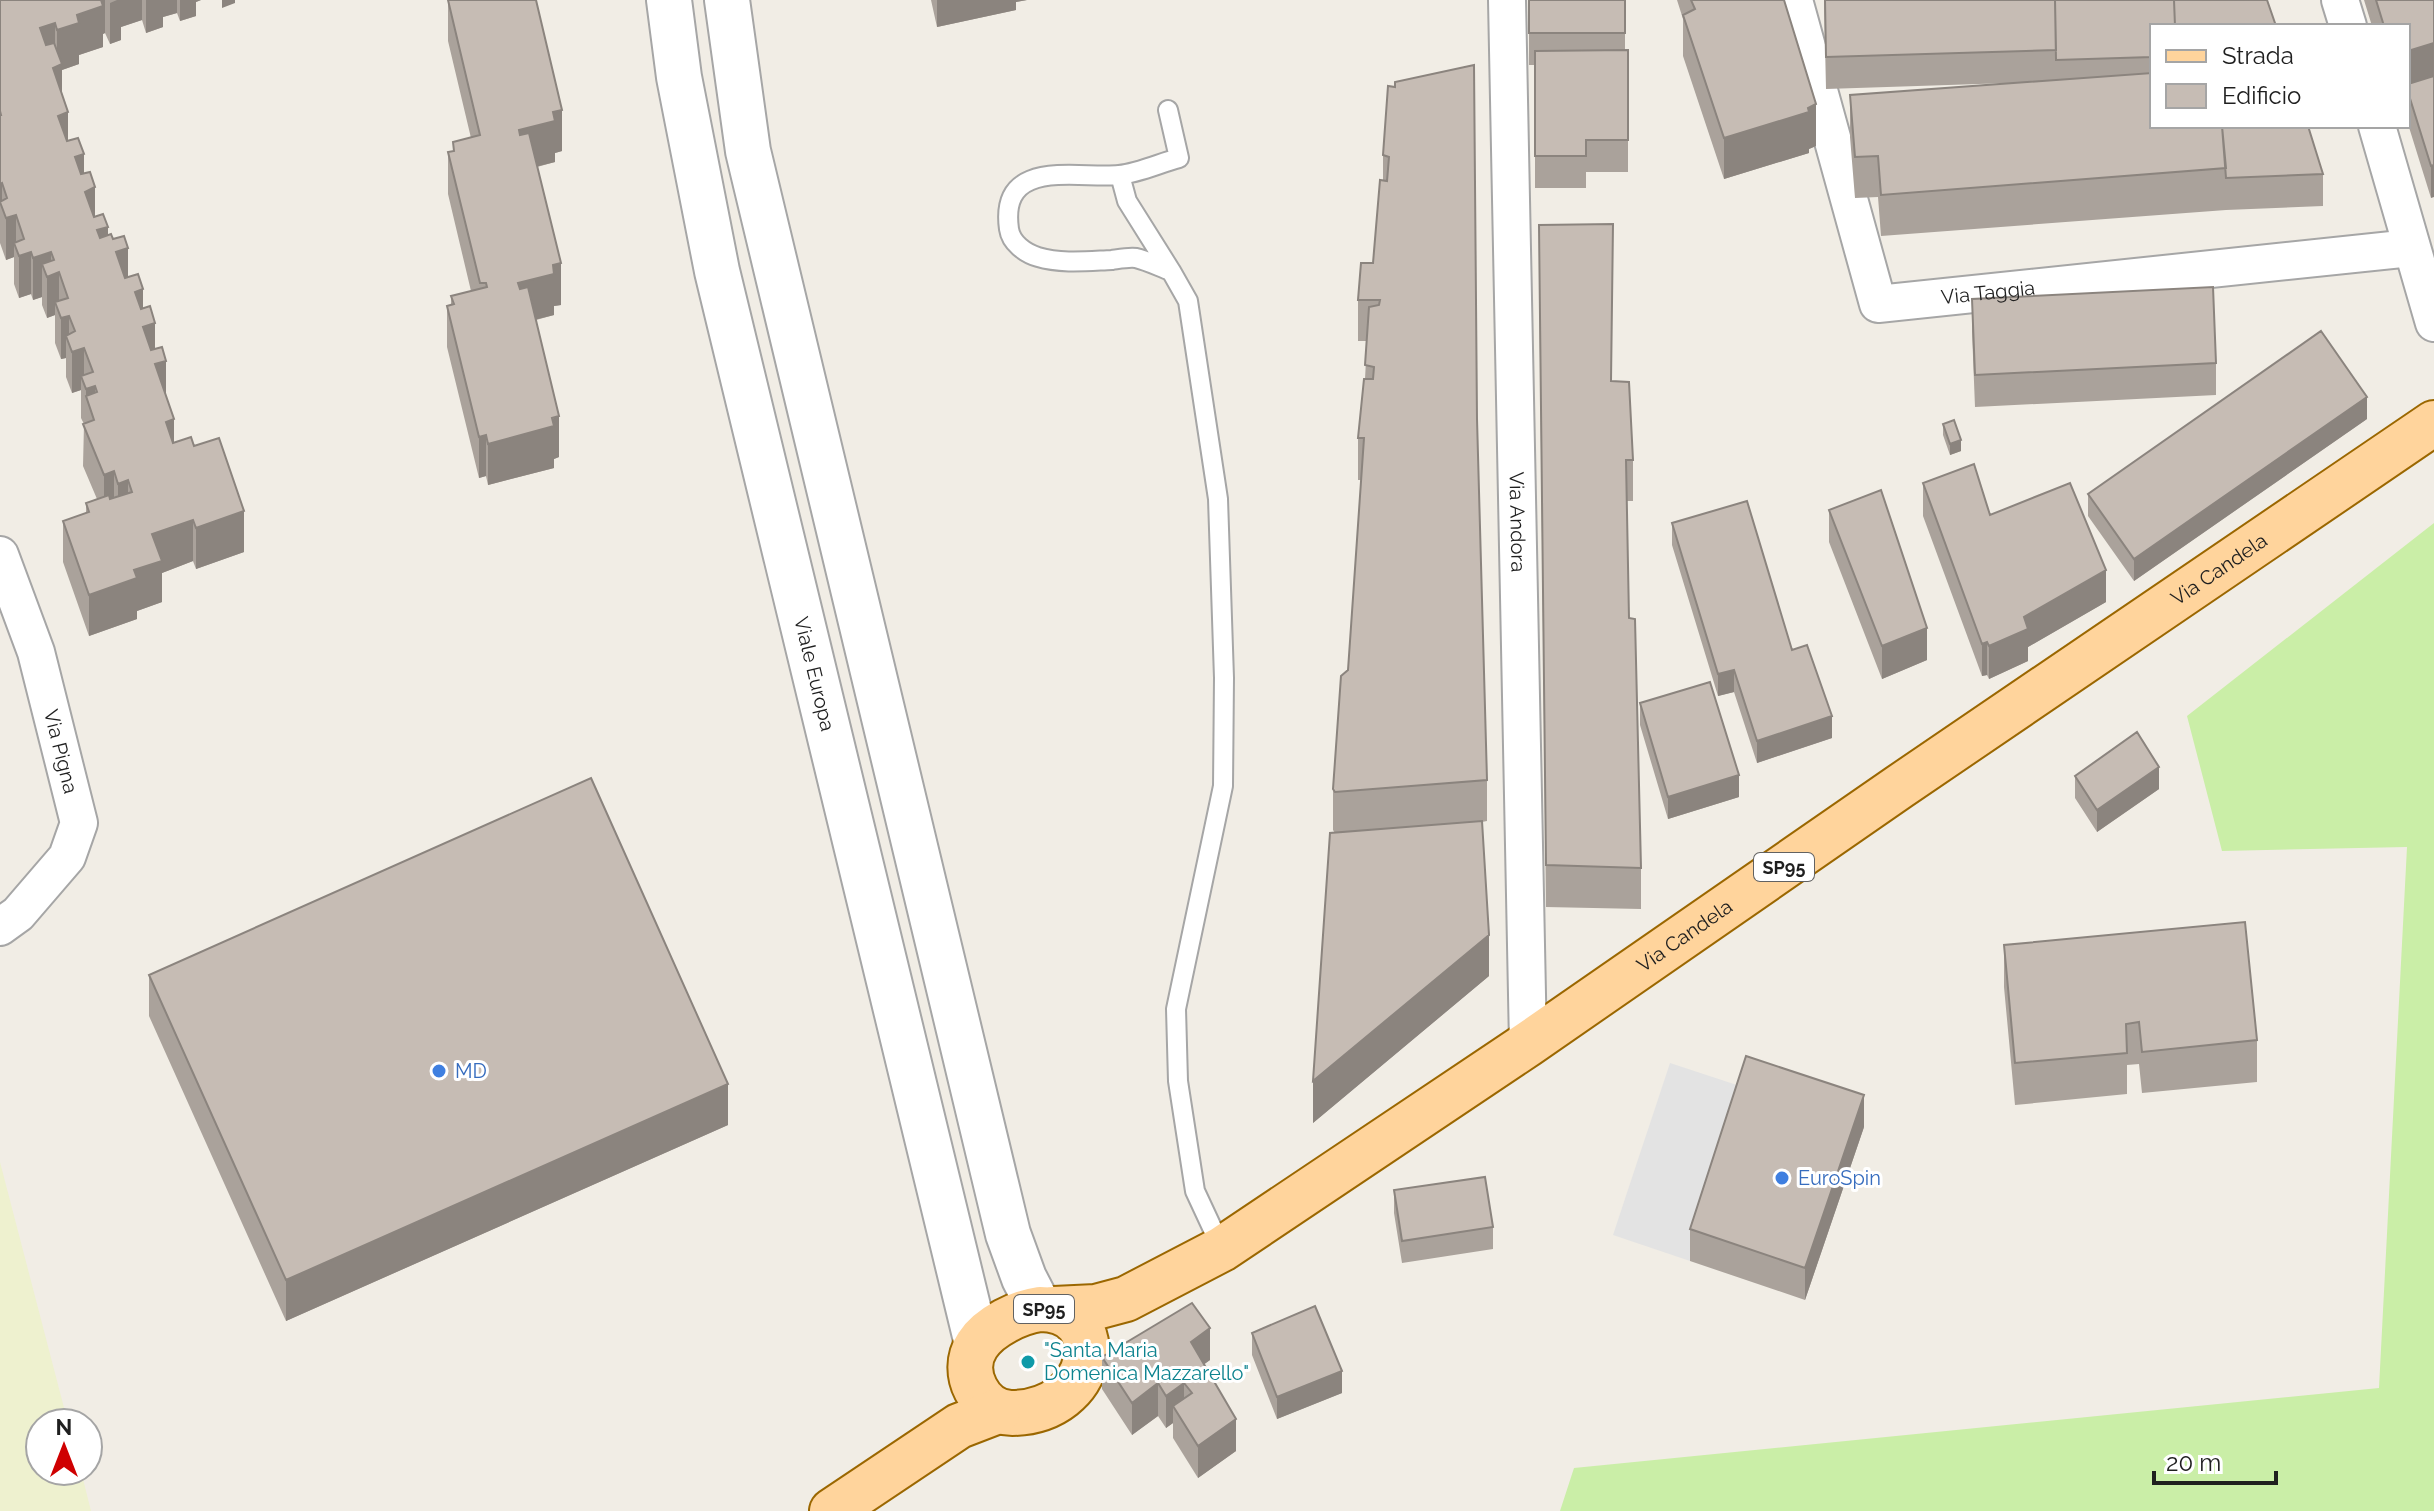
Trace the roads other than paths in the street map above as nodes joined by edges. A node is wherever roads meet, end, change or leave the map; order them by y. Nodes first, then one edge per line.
1 (669, 0) edge
2 (727, 0) edge
3 (1507, 0) edge
4 (1794, 0) edge
5 (2340, 0) edge
6 (2347, 24) edge
7 (1168, 110) dead end
8 (2378, 128) edge
9 (1120, 175) junction
10 (2411, 248) junction
11 (1171, 271) junction
12 (2434, 323) edge
13 (2434, 423) edge
14 (0, 555) edge
15 (0, 927) edge
16 (1528, 1044) junction
17 (1222, 1249) junction
18 (1126, 1299) junction
19 (1047, 1309) junction
20 (1086, 1351) junction
21 (982, 1379) junction
22 (832, 1511) edge

1 - 21 street, Viale Europa
2 - 19 street
3 - 16 street, Via Andora
4 - 10 street, Via Taggia
5 - 6 street
7 - 9 lane
8 - 10 street
9 - 11 lane
9 - 11 lane
10 - 12 street
11 - 17 lane
13 - 16 main road, Via Candela / SP95
14 - 15 street, Via Pigna
16 - 17 main road, Via Candela / SP95
17 - 18 main road, Via Candela / SP95
18 - 19 main road, Via Candela / SP95
18 - 20 main road, Via Candela / SP95
19 - 20 main road, SP95
19 - 21 main road, Via Candela / SP95
20 - 21 main road, Via Candela / SP95
21 - 22 main road, Via Candela / SP95

